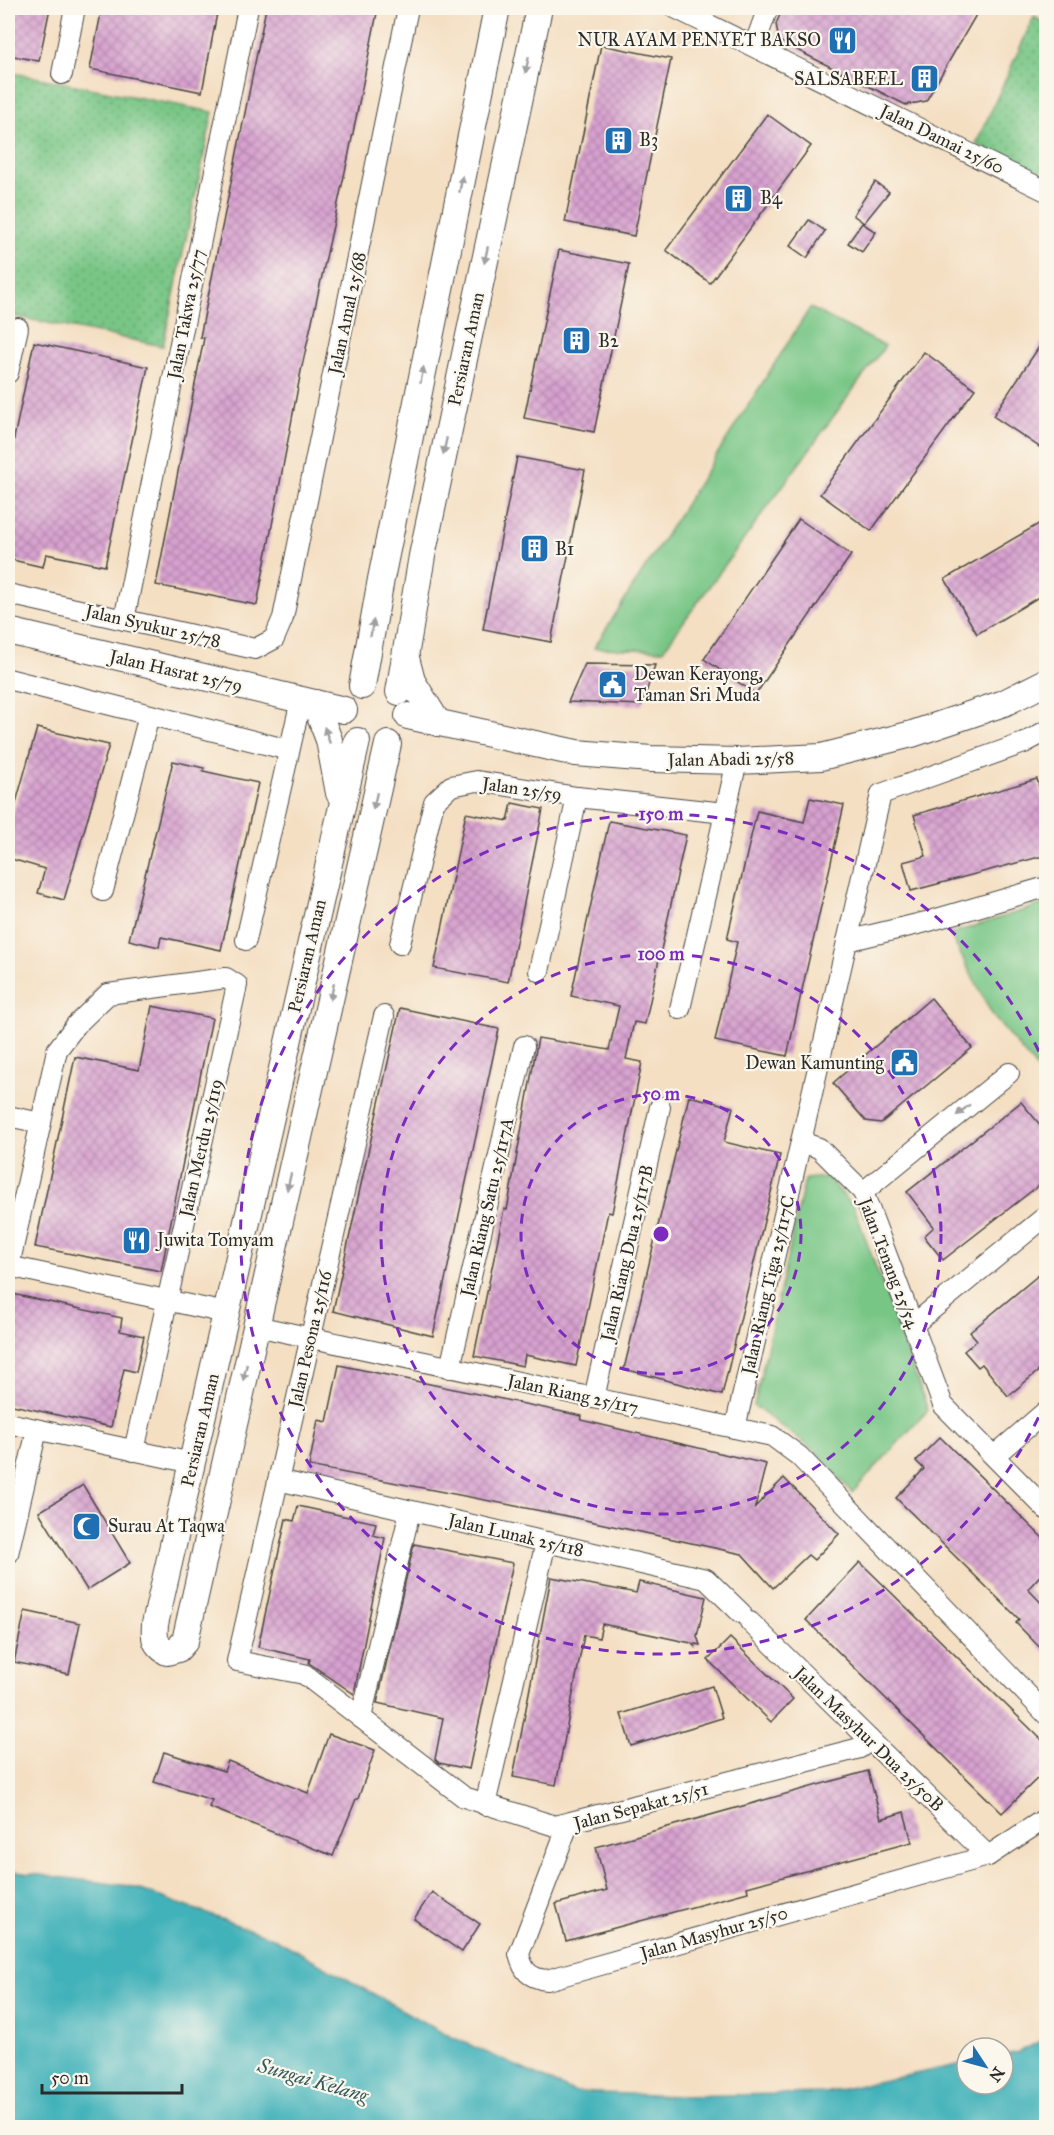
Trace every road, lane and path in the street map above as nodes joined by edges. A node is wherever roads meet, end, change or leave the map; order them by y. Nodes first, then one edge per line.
1 (75, 8) edge
2 (248, 8) edge
3 (408, 8) edge
4 (497, 8) edge
5 (539, 8) edge
6 (675, 8) edge
7 (768, 8) edge
8 (754, 46) junction
9 (62, 74) dead end
10 (1047, 191) edge
11 (18, 328) dead end
12 (8, 374) edge
13 (386, 554) junction
14 (422, 556) junction
15 (8, 594) edge
16 (283, 618) joint
17 (124, 620) junction
18 (8, 631) edge
19 (405, 655) junction
20 (8, 679) edge
21 (1047, 681) edge
22 (362, 686) junction
23 (399, 692) junction
24 (308, 702) junction
25 (344, 710) junction
26 (149, 715) junction
27 (408, 716) junction
28 (438, 723) junction
29 (1047, 731) edge
30 (357, 741) junction
31 (388, 744) junction
32 (289, 750) junction
33 (737, 762) junction
34 (577, 797) junction
35 (341, 808) junction
36 (725, 813) junction
37 (1047, 887) edge
38 (103, 891) dead end
39 (246, 940) dead end
40 (847, 942) junction
41 (400, 944) dead end
42 (539, 971) dead end
43 (680, 1009) dead end
44 (384, 1016) dead end
45 (524, 1046) dead end
46 (1009, 1073) dead end
47 (660, 1107) dead end
48 (8, 1116) edge
49 (41, 1123) junction
50 (266, 1136) junction
51 (298, 1142) junction
52 (801, 1142) junction
53 (863, 1192) junction
54 (1047, 1216) edge
55 (8, 1266) edge
56 (167, 1300) junction
57 (226, 1313) junction
58 (913, 1325) junction
59 (256, 1326) junction
60 (310, 1338) junction
61 (450, 1368) junction
62 (594, 1398) junction
63 (1047, 1411) edge
64 (8, 1423) edge
65 (735, 1428) junction
66 (37, 1430) junction
67 (134, 1451) junction
68 (994, 1456) junction
69 (192, 1463) junction
70 (278, 1480) junction
71 (1047, 1509) edge
72 (410, 1510) junction
73 (546, 1542) junction
74 (8, 1554) edge
75 (745, 1618) joint
76 (237, 1661) joint
77 (1047, 1714) edge
78 (361, 1718) junction
79 (869, 1739) junction
80 (484, 1804) junction
81 (1047, 1818) edge
82 (567, 1825) junction
83 (988, 1856) junction

1 - 9 street
2 - 17 street, Jalan Takwa 25/77
3 - 16 street, Jalan Amal 25/68
13 -> 4 street, Persiaran Aman
5 -> 14 street, Persiaran Aman
6 - 8 street, Jalan Damai 25/60
7 - 8 street
8 - 10 street, Jalan Damai 25/60
11 - 12 street
13 - 14 street
22 -> 13 street, Persiaran Aman
14 - 19 street, Persiaran Aman
15 - 17 street, Jalan Syukur 25/78
16 - 17 street, Jalan Syukur 25/78
18 - 24 street, Jalan Hasrat 25/79
19 - 23 street, Persiaran Aman
19 - 28 street
20 - 26 street
21 - 33 street, Jalan Abadi 25/58
22 - 23 street
22 - 25 street
23 - 27 street
24 - 25 street, Jalan Hasrat 25/79
24 - 32 street
35 -> 24 street
25 - 30 street
26 - 32 street
26 - 38 street
27 - 28 street, Jalan Abadi 25/58
27 - 31 street
28 - 33 street, Jalan Abadi 25/58
29 - 40 street
30 - 31 street
30 - 35 street, Persiaran Aman
31 -> 51 street, Persiaran Aman
32 - 39 street
33 - 36 street
34 - 36 street, Jalan 25/59
34 - 41 street, Jalan 25/59
34 - 42 street
35 - 50 street, Persiaran Aman
36 - 43 street
37 - 40 street
40 - 52 street
44 - 60 street, Jalan Pesona 25/116
45 - 61 street, Jalan Riang Satu 25/117A
46 -> 53 street
47 - 62 street, Jalan Riang Dua 25/117B
48 - 49 street
49 - 55 street
49 - 56 street, Jalan Merdu 25/119
50 - 51 street
50 - 57 street, Persiaran Aman
51 -> 59 street, Persiaran Aman
52 - 53 street, Jalan Tenang 25/54
52 - 65 street, Jalan Riang Tiga 25/117C
53 - 58 street, Jalan Tenang 25/54
54 - 58 street
55 - 56 street
56 - 57 street
56 - 67 street, Jalan Merdu 25/119
57 - 69 street, Persiaran Aman
58 - 68 street, Jalan Tenang 25/54
59 - 60 street, Jalan Riang 25/117
59 -> 69 street, Persiaran Aman
60 - 61 street, Jalan Riang 25/117
60 - 70 street, Jalan Pesona 25/116
61 - 62 street, Jalan Riang 25/117
62 - 65 street, Jalan Riang 25/117
63 - 68 street
64 - 66 street
65 - 77 street, Jalan Riang 25/117
66 - 67 street
66 - 74 street
67 - 69 street
68 - 71 street, Jalan Tenang 25/54
70 - 72 street, Jalan Lunak 25/118
70 - 76 street, Jalan Pesona 25/116
72 - 73 street, Jalan Lunak 25/118
72 - 78 street
73 - 75 street, Jalan Lunak 25/118
73 - 80 street
75 - 79 street, Jalan Masyhur Dua 25/50B
76 - 78 street, Jalan Sepakat 25/51
78 - 80 street, Jalan Sepakat 25/51
79 - 82 street, Jalan Sepakat 25/51
79 - 83 street, Jalan Masyhur Dua 25/50B
80 - 82 street, Jalan Sepakat 25/51
81 - 83 street, Jalan Masyhur 25/50
82 - 83 street, Jalan Masyhur 25/50

